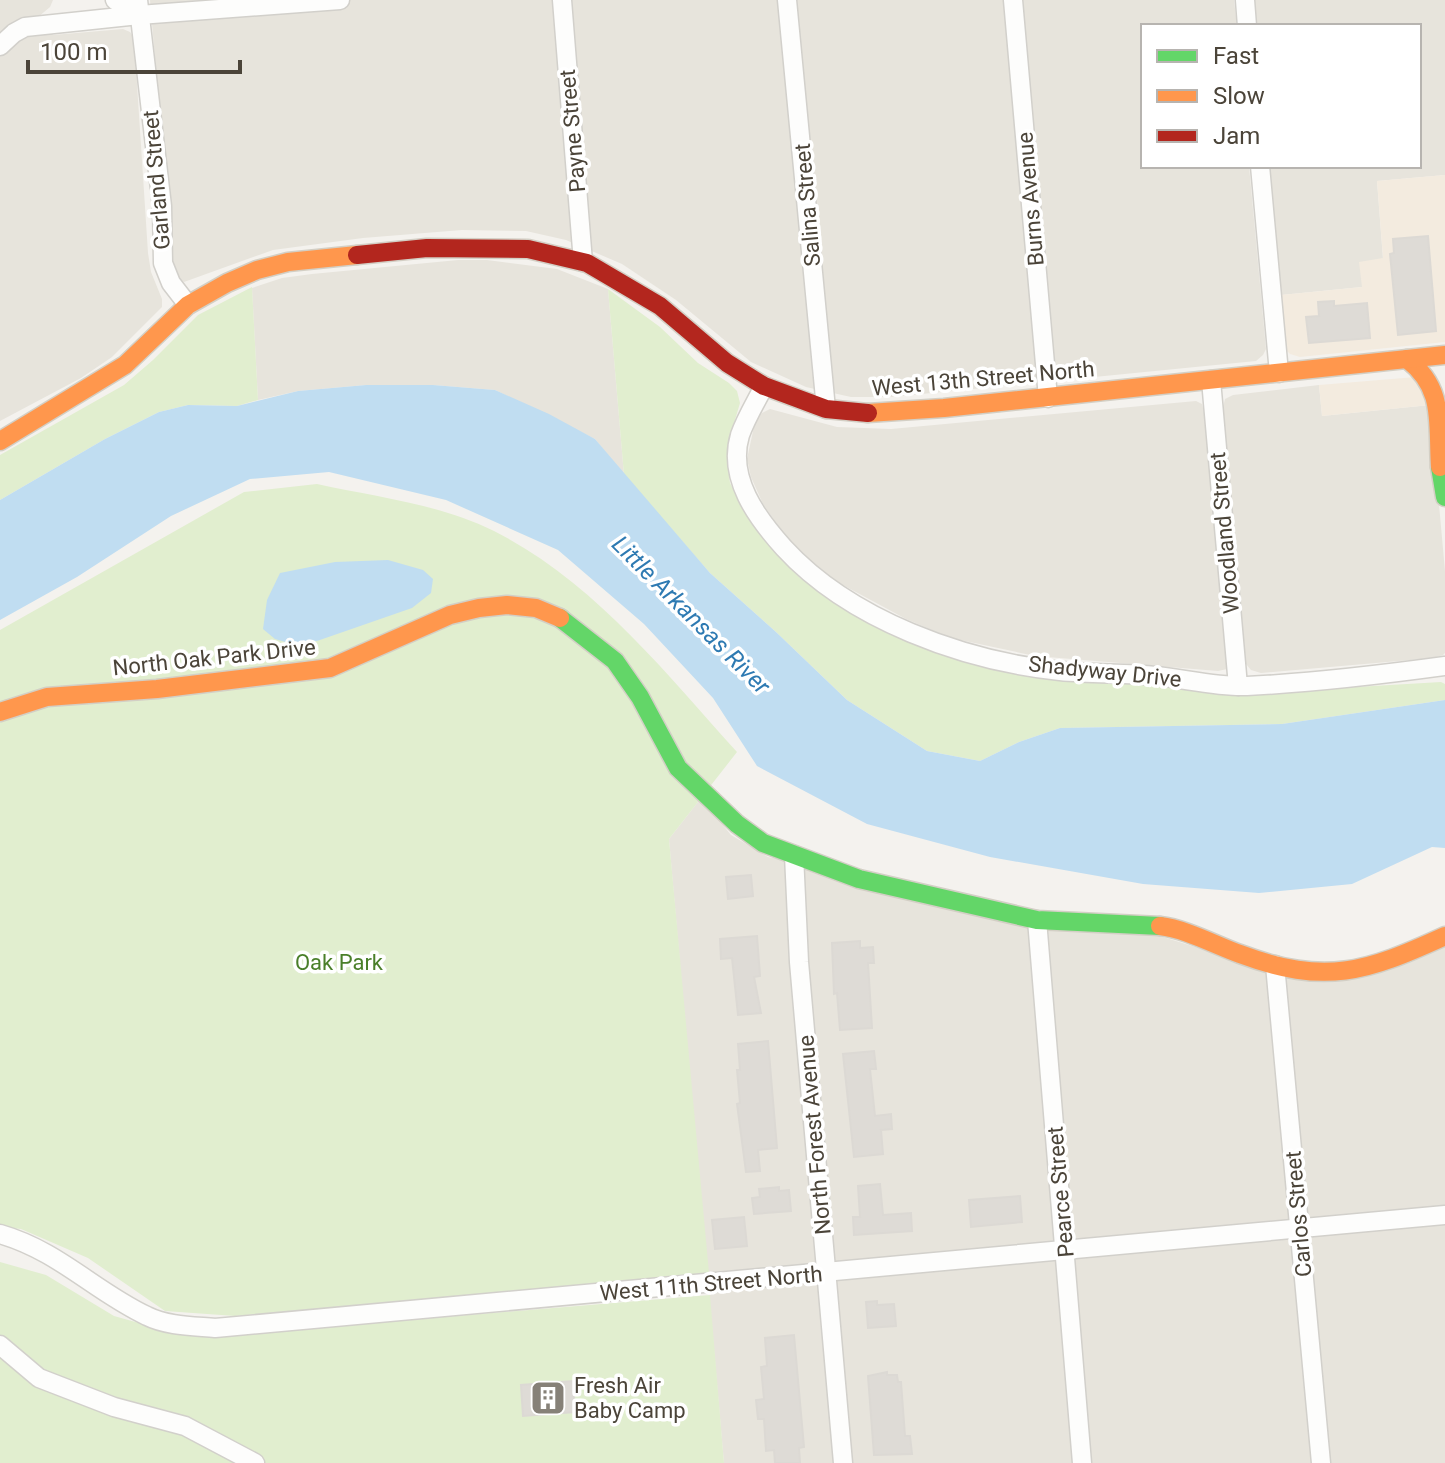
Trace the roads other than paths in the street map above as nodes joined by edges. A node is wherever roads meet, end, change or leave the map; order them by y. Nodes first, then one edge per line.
1 (115, 0) edge
2 (340, 0) edge
3 (562, 0) edge
4 (787, 0) edge
5 (1013, 0) edge
6 (1245, 0) edge
7 (139, 8) edge
8 (1247, 24) edge
9 (0, 46) edge
10 (1260, 168) edge
11 (583, 262) junction
12 (188, 305) junction
13 (1445, 355) edge
14 (1407, 359) junction
15 (1279, 373) junction
16 (1211, 380) junction
17 (764, 386) junction
18 (1048, 398) junction
19 (826, 409) junction
20 (0, 441) edge
21 (1445, 442) edge
22 (1440, 467) junction
23 (1445, 497) edge
24 (1445, 666) edge
25 (1238, 686) junction
26 (0, 712) edge
27 (794, 855) junction
28 (1037, 920) junction
29 (1445, 936) edge
30 (1275, 965) junction
31 (1445, 1215) edge
32 (1300, 1227) junction
33 (0, 1234) edge
34 (1065, 1248) junction
35 (826, 1272) junction
36 (0, 1345) edge
37 (255, 1463) edge
38 (843, 1463) edge
39 (1082, 1463) edge
40 (1321, 1463) edge

1 - 7 street
2 - 7 street
3 - 11 street, Payne Street
4 - 19 street, Salina Street
5 - 18 street, Burns Avenue
6 - 8 street
7 - 9 street
7 - 12 street, Garland Street
10 - 15 street
11 - 12 street, West 13th Street North
11 - 17 street, West 13th Street North
12 - 20 street, West 13th Street North
13 - 14 street, West 13th Street North
14 - 15 street, West 13th Street North
14 - 22 street
15 - 16 street, West 13th Street North
16 - 18 street, West 13th Street North
16 - 25 street, Woodland Street
17 - 19 street, West 13th Street North
17 - 25 street, Shadyway Drive
18 - 19 street, West 13th Street North
21 - 22 street
22 - 23 street
24 - 25 street, Shadyway Drive
26 - 27 street, North Oak Park Drive
27 - 28 street, North Oak Park Drive
27 - 35 street, North Forest Avenue
28 - 30 street, North Oak Park Drive
28 - 34 street, Pearce Street
29 - 30 street, North Oak Park Drive
30 - 32 street, Carlos Street
31 - 32 street, West 11th Street North
32 - 34 street, West 11th Street North
32 - 40 street, Carlos Street
33 - 35 street, West 11th Street North
34 - 35 street, West 11th Street North
34 - 39 street, Pearce Street
35 - 38 street, North Forest Avenue
36 - 37 street

